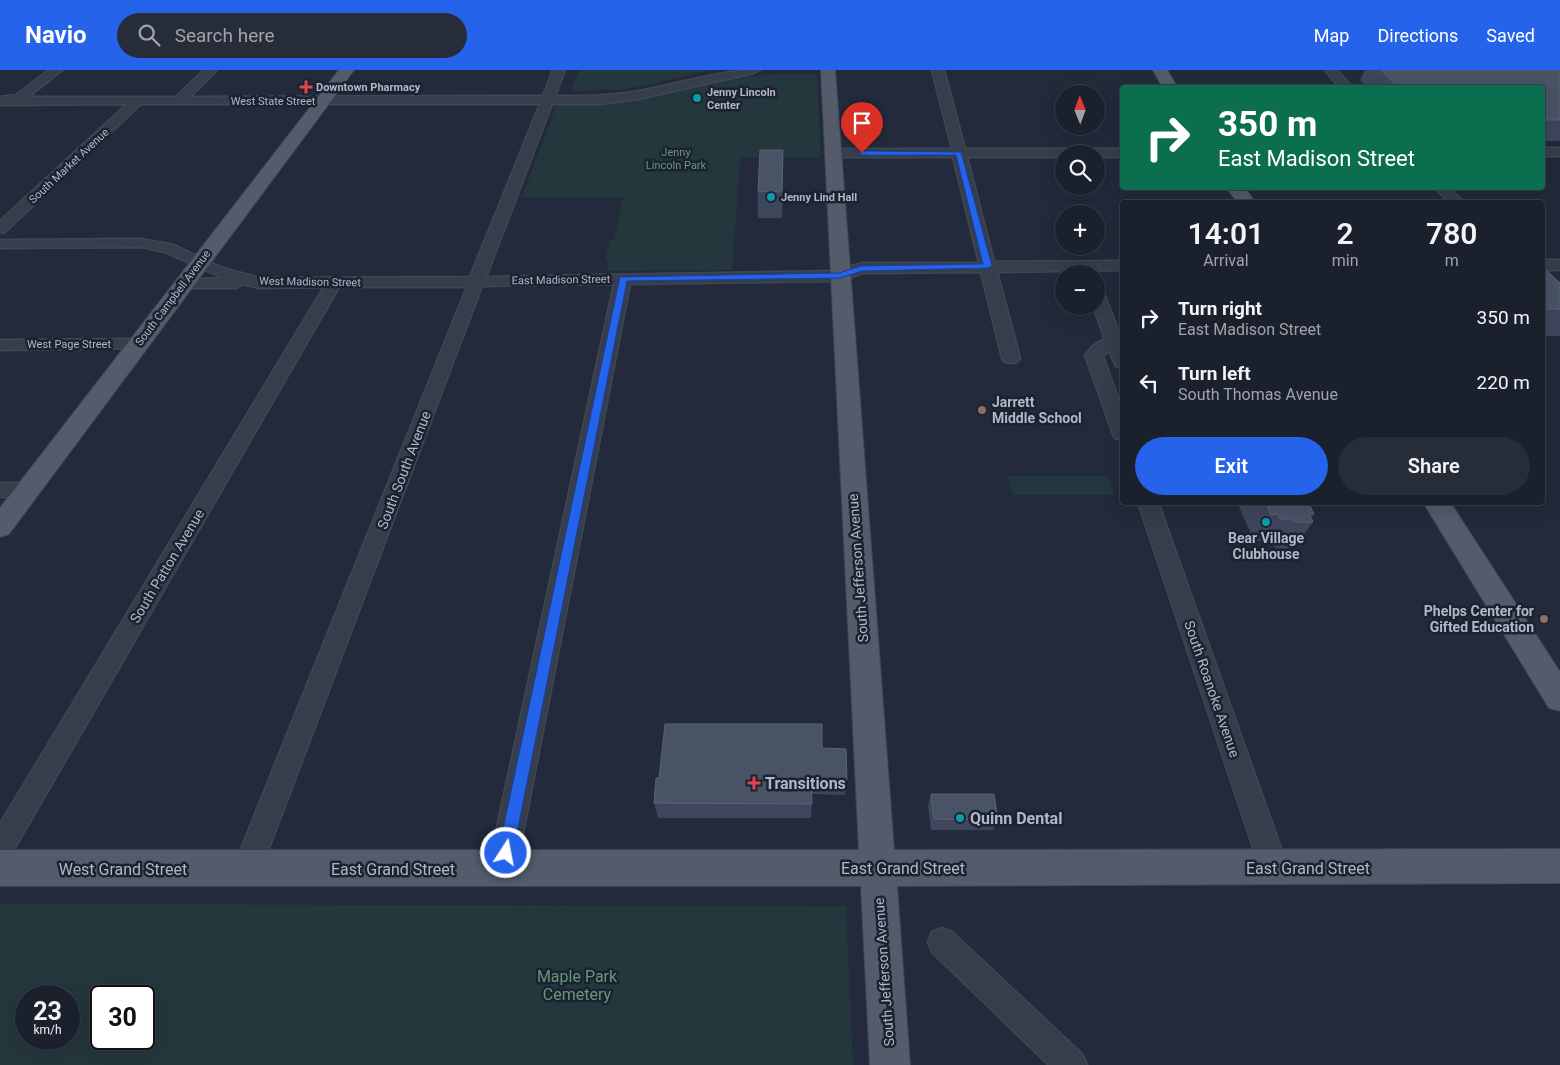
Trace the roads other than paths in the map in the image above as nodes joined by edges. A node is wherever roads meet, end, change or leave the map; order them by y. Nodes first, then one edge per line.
1 (56, 70) edge
2 (211, 70) edge
3 (347, 70) edge
4 (558, 70) edge
5 (754, 70) edge
6 (828, 70) edge
7 (938, 70) edge
8 (1160, 70) edge
9 (1331, 70) edge
10 (1169, 85) edge
11 (1344, 85) edge
12 (5, 101) edge
13 (324, 101) junction
14 (547, 101) junction
15 (137, 102) junction
16 (178, 102) junction
17 (0, 109) edge
18 (1545, 152) edge
19 (1560, 152) edge
20 (832, 153) junction
21 (958, 153) junction
22 (1120, 153) edge
23 (1444, 190) edge
24 (1454, 200) edge
25 (0, 229) edge
26 (0, 244) edge
27 (200, 262) junction
28 (1560, 265) edge
29 (988, 266) junction
30 (1120, 266) edge
31 (1545, 266) edge
32 (1105, 268) edge
33 (1055, 269) edge
34 (840, 276) junction
35 (623, 279) junction
36 (478, 281) junction
37 (184, 283) junction
38 (259, 283) junction
39 (334, 283) junction
40 (1104, 315) edge
41 (1115, 341) junction
42 (138, 344) junction
43 (0, 345) edge
44 (1120, 356) edge
45 (1011, 358) dead end
46 (1120, 428) edge
47 (0, 490) edge
48 (29, 490) junction
49 (1154, 505) edge
50 (1438, 505) edge
51 (0, 527) edge
52 (1560, 698) edge
53 (0, 849) edge
54 (1560, 866) edge
55 (0, 868) edge
56 (877, 868) junction
57 (1274, 868) junction
58 (247, 869) junction
59 (502, 869) junction
60 (942, 942) dead end
61 (890, 1065) edge
62 (1071, 1065) edge

1 - 12 street
2 - 16 street
3 - 13 main road, South Campbell Avenue
4 - 14 street, South South Avenue
5 - 14 street, West State Street
6 - 20 main road, South Jefferson Avenue
7 - 21 street
8 - 10 main road
9 - 11 street
12 - 15 street, West State Street
12 - 17 street
13 - 14 street, West State Street
13 - 16 street, West State Street
13 - 27 main road, South Campbell Avenue
14 - 36 street, South South Avenue
15 - 16 street, West State Street
15 - 25 street, South Market Avenue
18 - 19 street
20 - 21 street
20 - 34 main road, South Jefferson Avenue
21 - 22 street
21 - 29 street
23 - 24 street
26 - 27 street, West Madison Street
27 - 37 main road, South Campbell Avenue
27 - 38 street, West Madison Street
28 - 31 street
29 - 33 street, East Madison Street
29 - 34 street, East Madison Street
29 - 45 street
30 - 32 street, East Madison Street
34 - 35 street, East Madison Street
34 - 56 main road, South Jefferson Avenue
35 - 36 street, East Madison Street
35 - 59 street
36 - 39 street, West Madison Street
36 - 58 street, South South Avenue
37 - 38 street
37 - 42 main road, South Campbell Avenue
38 - 39 street, West Madison Street
39 - 53 street, South Patton Avenue
40 - 41 street
41 - 44 street
41 - 46 street
42 - 43 street, West Page Street
42 - 48 main road, South Campbell Avenue
47 - 48 street
48 - 51 main road, South Campbell Avenue
49 - 57 street, South Roanoke Avenue
50 - 52 main road
54 - 57 main road, East Grand Street
55 - 58 main road, West Grand Street
56 - 57 main road, East Grand Street
56 - 59 main road, East Grand Street
56 - 61 main road, South Jefferson Avenue
58 - 59 main road, East Grand Street
60 - 62 street

